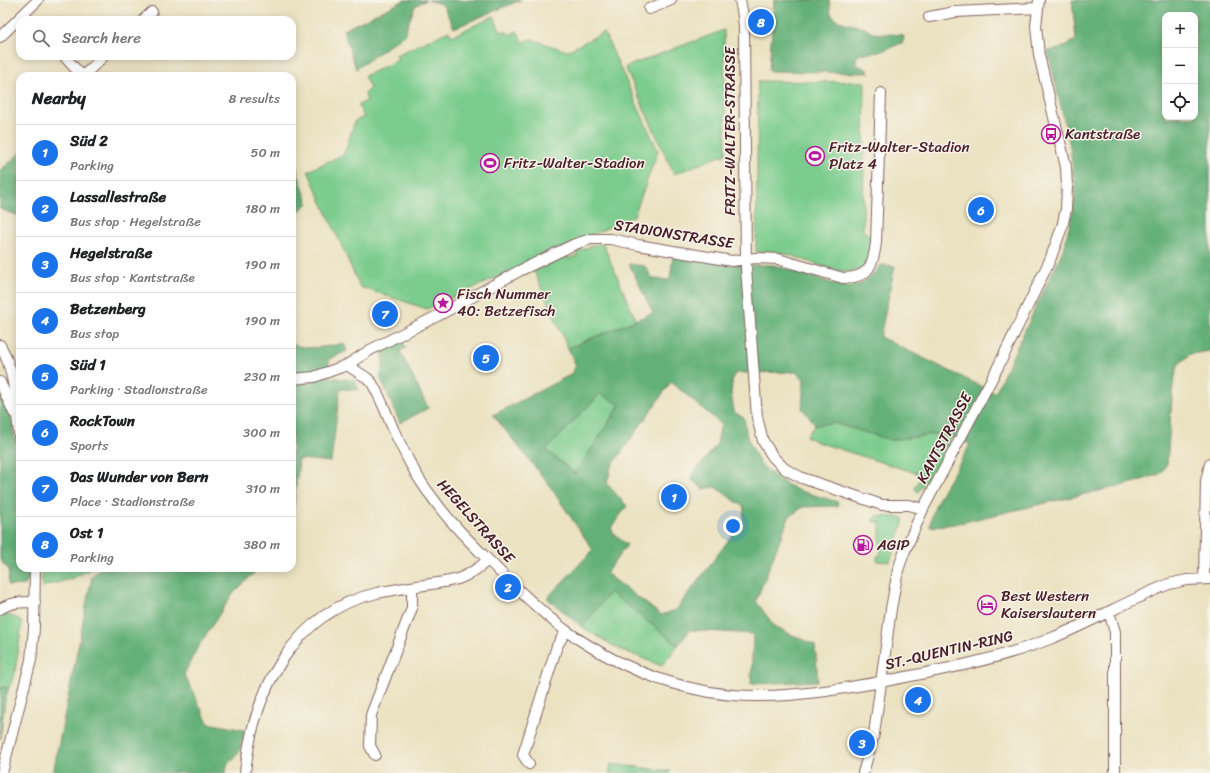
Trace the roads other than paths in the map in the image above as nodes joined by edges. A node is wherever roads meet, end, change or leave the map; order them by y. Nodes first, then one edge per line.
1 (38, 0) edge
2 (671, 0) edge
3 (740, 0) edge
4 (1038, 4) edge
5 (649, 9) dead end
6 (152, 12) dead end
7 (28, 16) edge
8 (148, 16) edge
9 (929, 17) dead end
10 (16, 25) edge
11 (0, 38) edge
12 (68, 60) edge
13 (100, 60) edge
14 (78, 72) edge
15 (86, 72) edge
16 (881, 93) dead end
17 (746, 258) junction
18 (0, 345) edge
19 (347, 365) junction
20 (296, 379) edge
21 (0, 382) edge
22 (16, 411) edge
23 (16, 419) edge
24 (1210, 464) edge
25 (923, 509) junction
26 (488, 560) junction
27 (35, 572) edge
28 (1207, 579) edge
29 (412, 587) junction
30 (35, 602) junction
31 (0, 609) edge
32 (1109, 612) junction
33 (566, 631) junction
34 (880, 682) junction
35 (375, 755) dead end
36 (529, 764) dead end
37 (2, 773) edge
38 (246, 773) edge
39 (863, 773) edge
40 (1115, 773) edge

1 - 7 street
2 - 5 street
3 - 17 street, FRITZ-WALTER-STRASSE
4 - 9 street, KANTSTRASSE
4 - 25 street, KANTSTRASSE
6 - 8 street
10 - 11 street
12 - 14 street
13 - 15 street
16 - 17 street, STADIONSTRASSE
17 - 19 street, STADIONSTRASSE
17 - 25 street, FRITZ-WALTER-STRASSE
18 - 22 street
19 - 20 street, STADIONSTRASSE
19 - 26 street, HEGELSTRASSE
21 - 23 street
24 - 28 street, ST.-QUENTIN-RING
25 - 34 street, KANTSTRASSE
26 - 29 street
26 - 33 street, HEGELSTRASSE
27 - 30 street
28 - 32 street, ST.-QUENTIN-RING
29 - 35 street
29 - 38 street
30 - 31 street
30 - 37 street
32 - 34 street, ST.-QUENTIN-RING
32 - 40 street
33 - 34 street, HEGELSTRASSE
33 - 36 street
34 - 39 street, KANTSTRASSE

